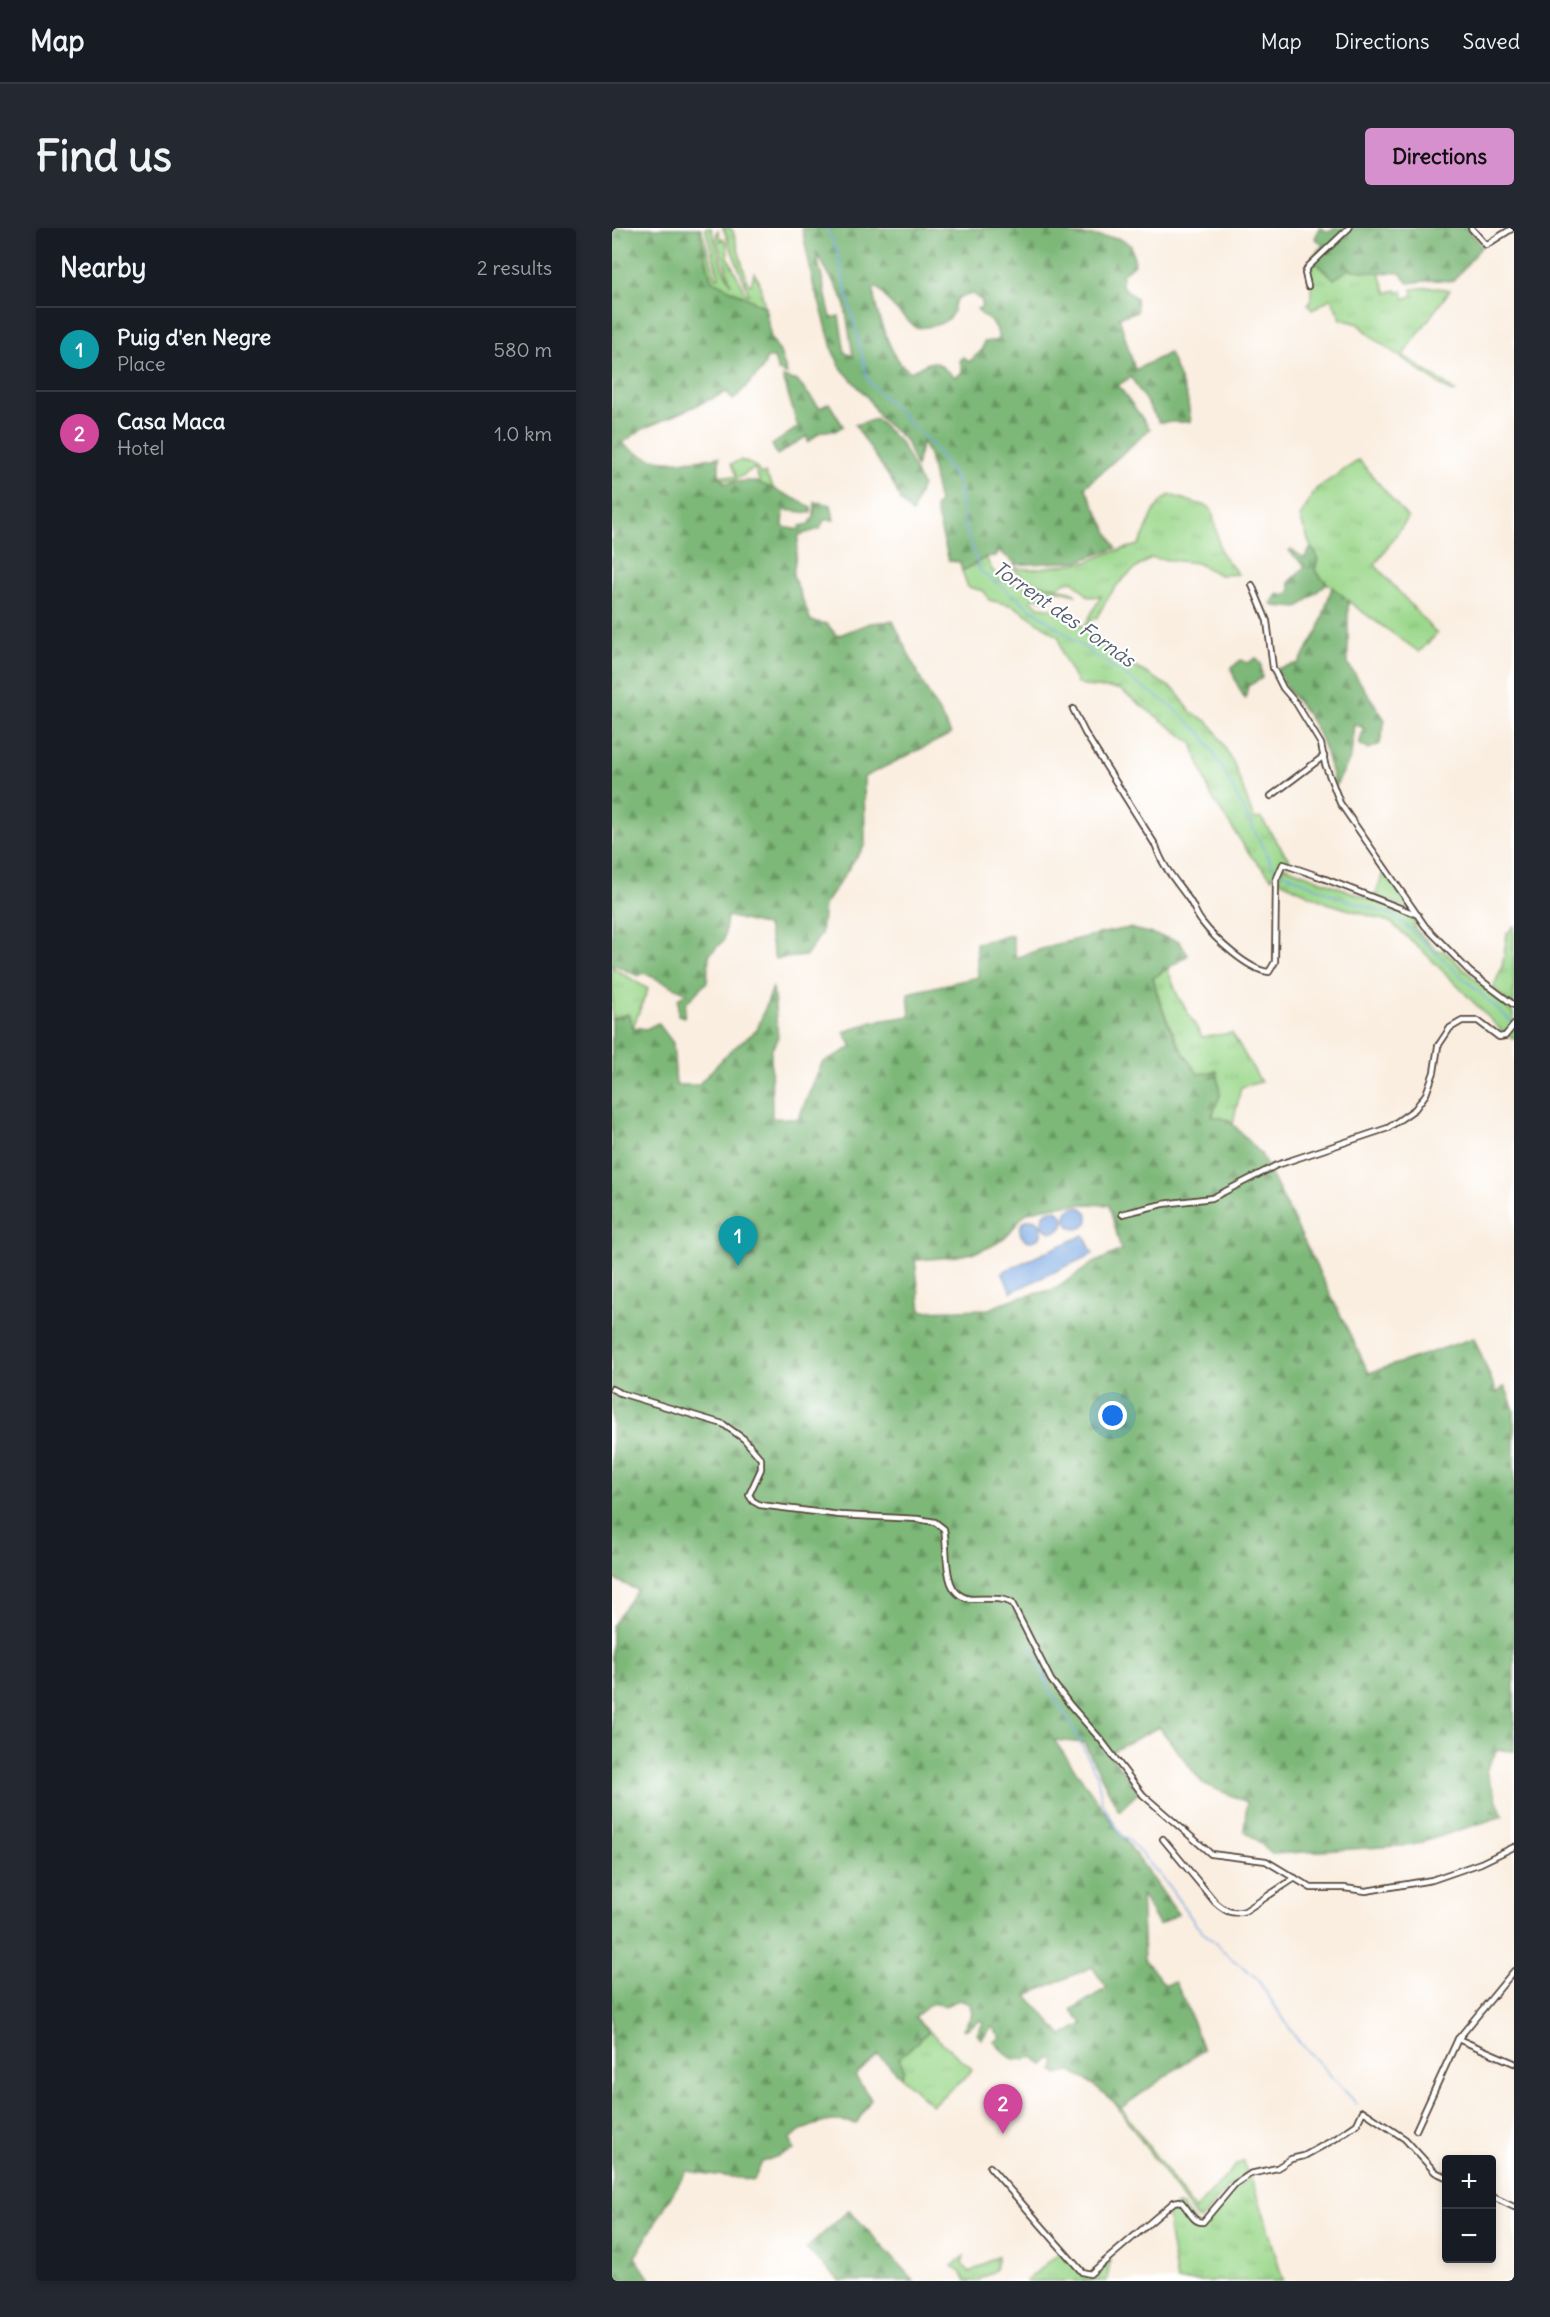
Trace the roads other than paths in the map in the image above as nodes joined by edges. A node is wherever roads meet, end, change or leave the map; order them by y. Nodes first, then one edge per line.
1 (1349, 228) edge
2 (1471, 228) edge
3 (1513, 228) edge
4 (1308, 286) dead end
5 (1252, 585) dead end
6 (1073, 709) dead end
7 (1324, 756) junction
8 (1271, 796) dead end
9 (1418, 915) junction
10 (1514, 1005) edge
11 (1514, 1025) edge
12 (1122, 1214) dead end
13 (612, 1389) edge
14 (1163, 1839) dead end
15 (1514, 1846) edge
16 (1295, 1878) junction
17 (1514, 1971) edge
18 (1458, 2039) junction
19 (1514, 2063) edge
20 (1416, 2130) dead end
21 (990, 2167) dead end
22 (1442, 2175) edge
23 (1496, 2198) edge
24 (1514, 2206) edge

1 - 4 street
2 - 3 street
5 - 7 street
6 - 9 street
7 - 8 street
7 - 9 street
9 - 10 street
11 - 12 street
13 - 16 street
14 - 16 street
15 - 16 street
17 - 18 street
18 - 19 street
18 - 20 street
21 - 22 street
23 - 24 street

